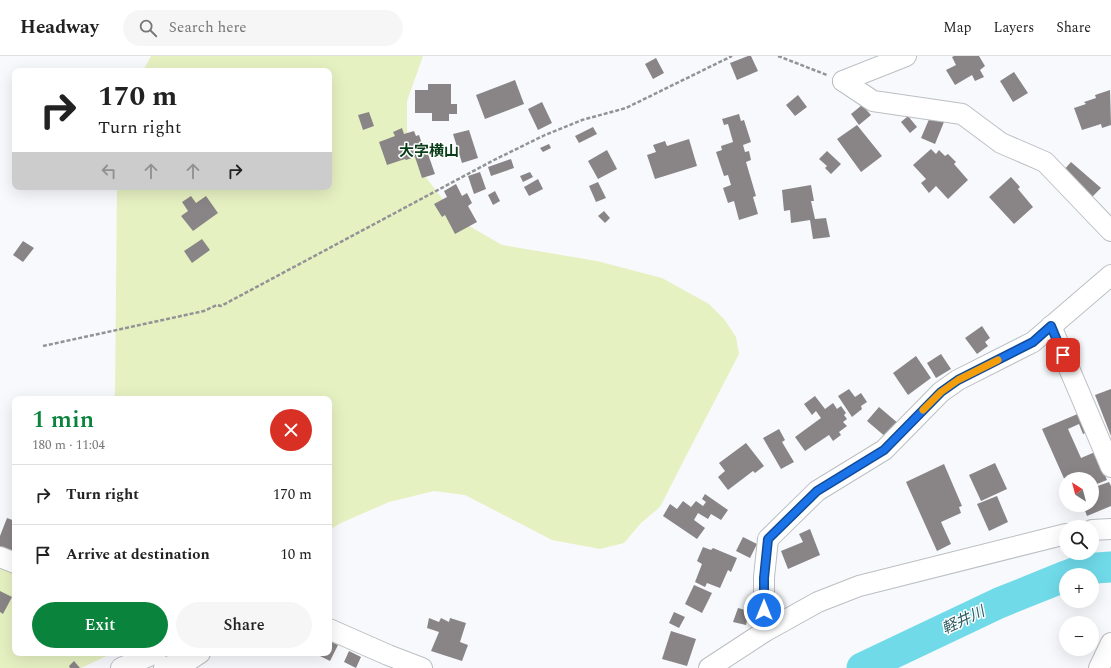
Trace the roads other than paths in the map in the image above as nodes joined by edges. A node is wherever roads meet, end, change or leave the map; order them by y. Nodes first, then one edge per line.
1 (906, 56) edge
2 (1111, 231) edge
3 (1111, 275) edge
4 (1051, 326) junction
5 (1111, 467) edge
6 (1111, 529) edge
7 (1099, 530) edge
8 (1059, 536) edge
9 (0, 557) edge
10 (12, 562) edge
11 (332, 630) edge
12 (764, 632) junction
13 (1111, 643) edge
14 (149, 656) edge
15 (196, 656) edge
16 (121, 668) edge
17 (164, 668) edge
18 (422, 668) edge
19 (708, 668) edge
20 (1099, 668) edge

1 - 2 street
3 - 4 street
4 - 5 street
4 - 12 street
6 - 7 street
8 - 12 street
9 - 10 street
11 - 18 street
12 - 19 street
13 - 20 street
14 - 16 street
15 - 17 street

